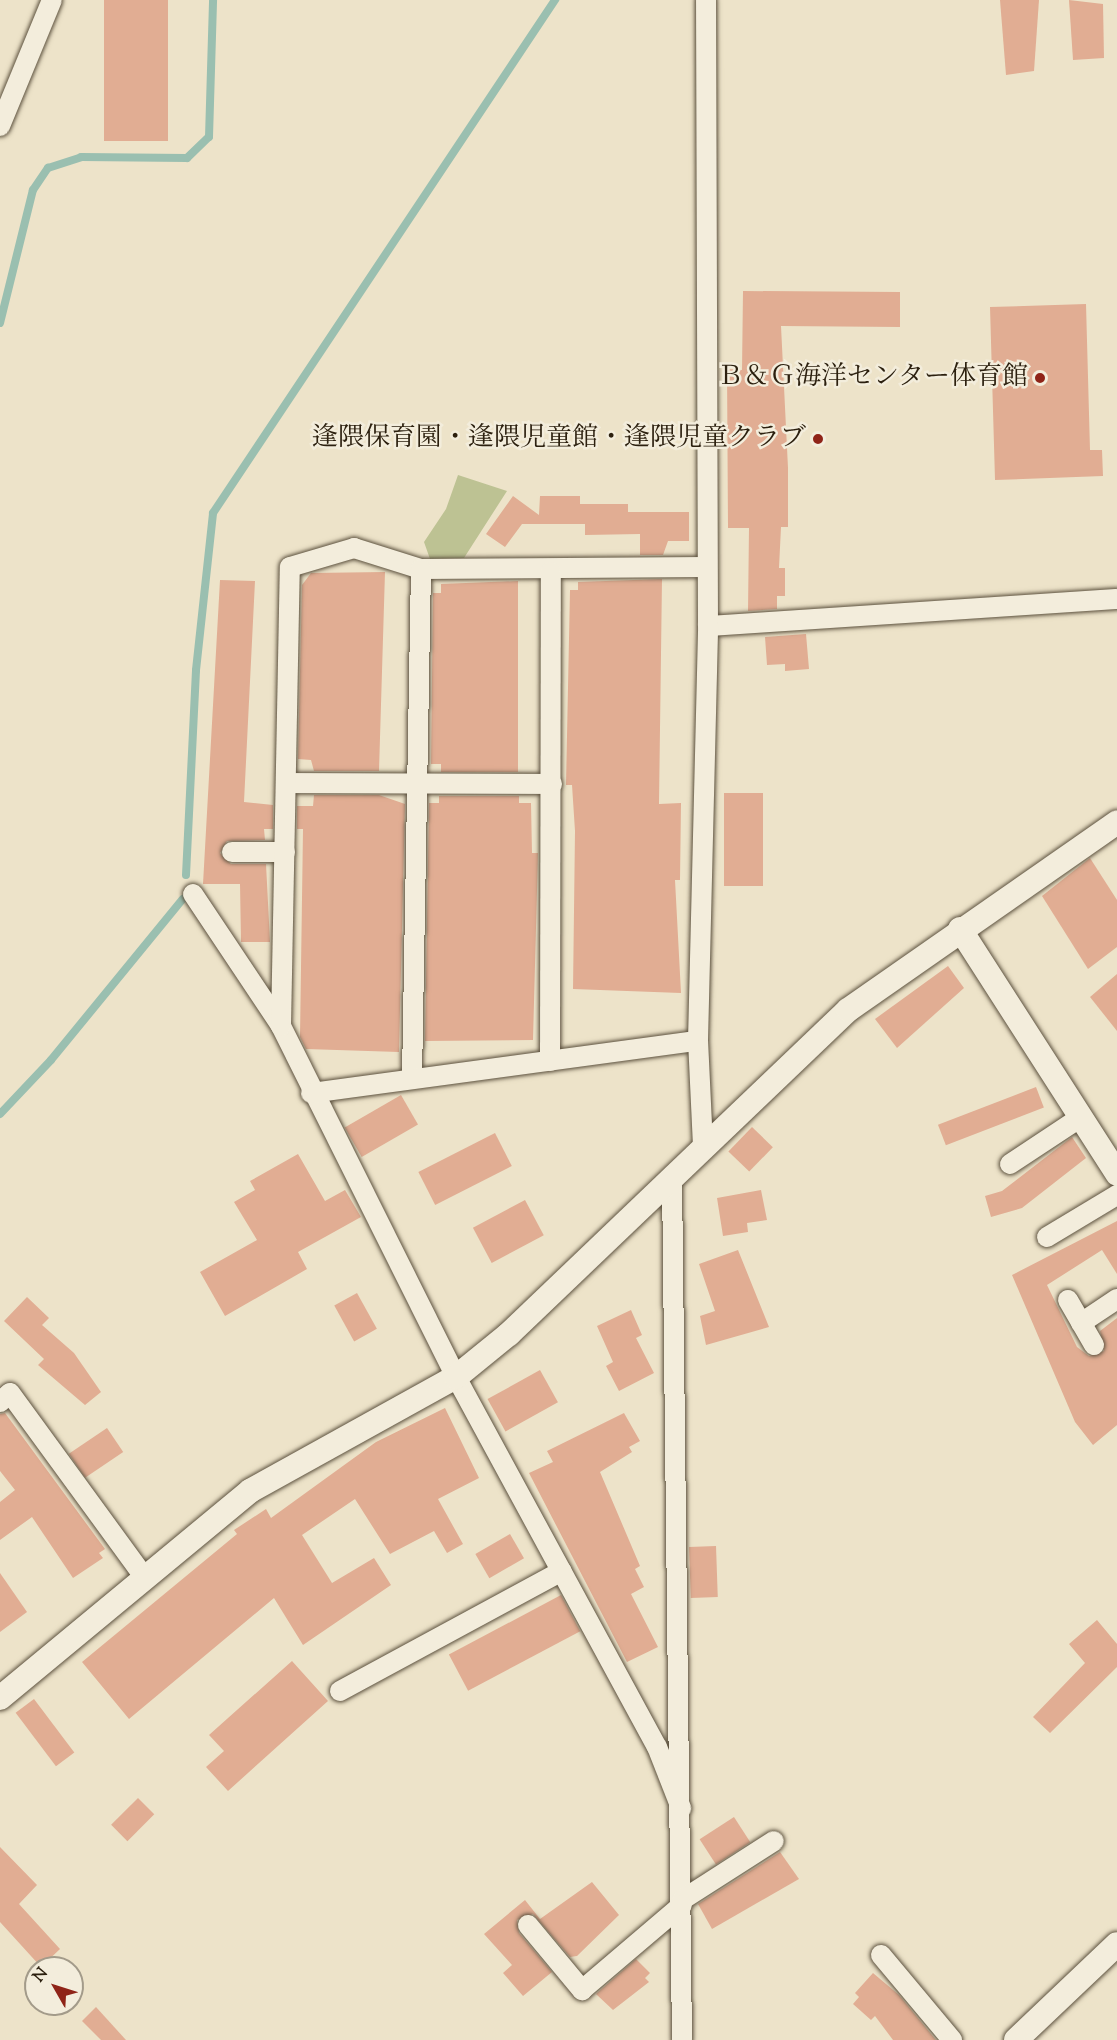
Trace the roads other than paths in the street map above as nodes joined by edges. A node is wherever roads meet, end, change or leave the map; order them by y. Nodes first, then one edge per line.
1 (52, 0) edge
2 (706, 0) edge
3 (0, 126) edge
4 (707, 567) junction
5 (421, 569) junction
6 (551, 572) junction
7 (1117, 599) edge
8 (708, 626) junction
9 (287, 783) junction
10 (552, 784) junction
11 (417, 785) junction
12 (1115, 828) edge
13 (232, 852) dead end
14 (285, 852) junction
15 (193, 894) dead end
16 (960, 929) junction
17 (281, 1026) junction
18 (698, 1041) junction
19 (550, 1061) junction
20 (412, 1078) junction
21 (311, 1093) junction
22 (1081, 1117) junction
23 (703, 1146) junction
24 (1010, 1164) dead end
25 (1117, 1174) edge
26 (672, 1176) junction
27 (1117, 1195) edge
28 (1047, 1237) dead end
29 (1117, 1299) edge
30 (1068, 1300) dead end
31 (1081, 1323) junction
32 (1094, 1346) dead end
33 (456, 1377) junction
34 (0, 1402) edge
35 (562, 1571) junction
36 (144, 1577) junction
37 (340, 1691) dead end
38 (0, 1698) edge
39 (681, 1808) junction
40 (774, 1841) dead end
41 (682, 1902) junction
42 (528, 1925) dead end
43 (1117, 1944) edge
44 (881, 1954) dead end
45 (682, 2040) edge
46 (952, 2040) edge
47 (1016, 2040) edge

1 - 3 street
2 - 4 street
4 - 6 street
4 - 8 street
5 - 6 street
5 - 9 street
5 - 11 street
6 - 10 street
7 - 8 street
8 - 18 street
9 - 11 street
9 - 14 street
10 - 11 street
10 - 19 street
11 - 20 street
12 - 16 street
13 - 14 street
14 - 17 street
15 - 17 street
16 - 22 street
16 - 23 street
17 - 21 street
18 - 19 street
18 - 23 street
19 - 20 street
20 - 21 street
21 - 33 street
22 - 24 street
22 - 25 street
23 - 26 street
26 - 33 street
26 - 39 street
27 - 28 street
29 - 31 street
30 - 31 street
31 - 32 street
33 - 35 street
33 - 36 street
34 - 36 street
35 - 37 street
35 - 39 street
36 - 38 street
39 - 41 street
40 - 41 street
41 - 42 street
41 - 45 street
43 - 47 street
44 - 46 street

